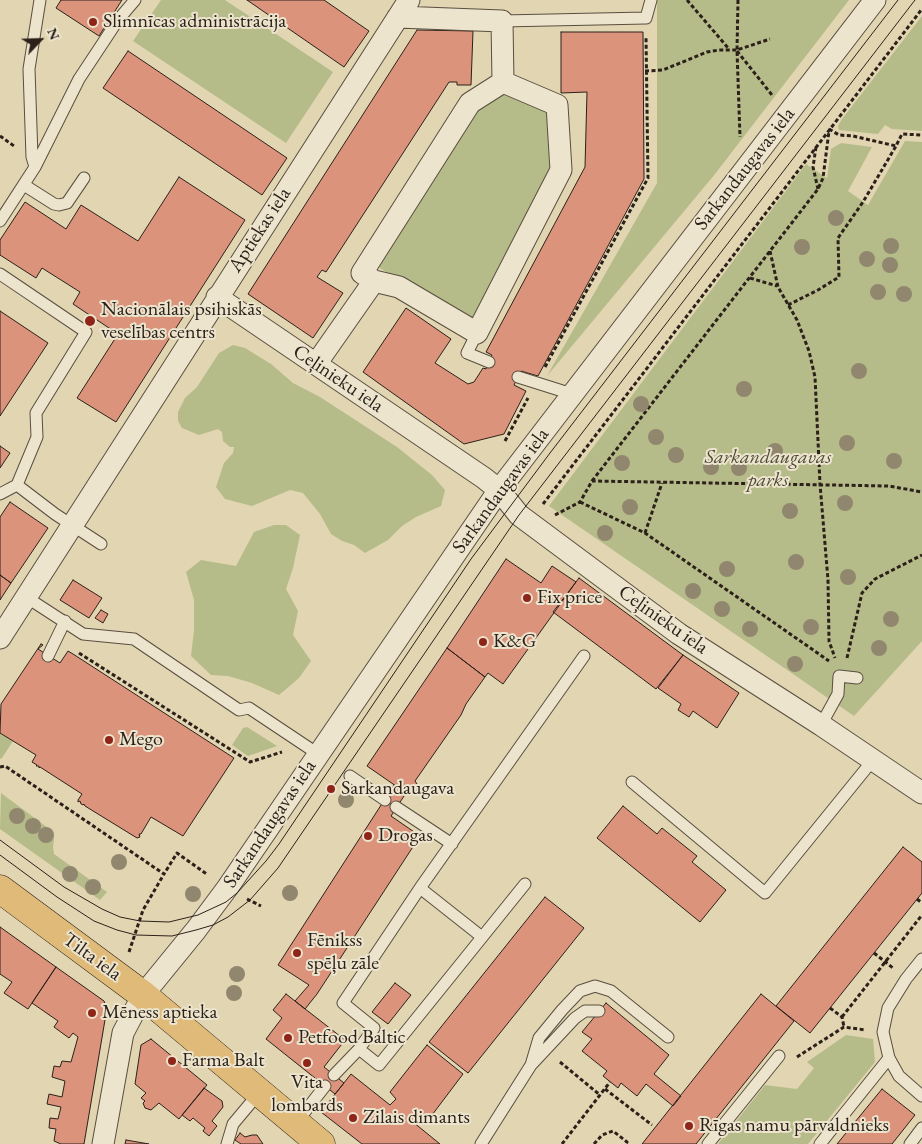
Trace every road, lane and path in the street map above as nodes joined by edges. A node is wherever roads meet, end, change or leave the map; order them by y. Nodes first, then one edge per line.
1 (40, 0) edge
2 (135, 0) edge
3 (651, 0) edge
4 (687, 0) edge
5 (738, 0) edge
6 (875, 0) edge
7 (403, 9) edge
8 (922, 9) edge
9 (646, 18) junction
10 (502, 21) junction
11 (770, 39) dead end
12 (729, 50) junction
13 (737, 50) junction
14 (645, 71) junction
15 (503, 82) junction
16 (778, 103) dead end
17 (829, 129) junction
18 (922, 135) edge
19 (740, 142) dead end
20 (816, 146) junction
21 (896, 146) junction
22 (35, 167) junction
23 (84, 178) dead end
24 (24, 185) junction
25 (818, 189) junction
26 (0, 221) edge
27 (770, 252) junction
28 (0, 274) edge
29 (750, 278) junction
30 (374, 281) junction
31 (778, 287) junction
32 (217, 297) junction
33 (788, 305) junction
34 (477, 332) junction
35 (489, 362) dead end
36 (316, 364) junction
37 (518, 377) dead end
38 (536, 383) junction
39 (572, 394) junction
40 (503, 446) dead end
41 (592, 481) junction
42 (662, 483) junction
43 (820, 484) junction
44 (17, 485) junction
45 (499, 490) junction
46 (922, 492) edge
47 (0, 494) edge
48 (580, 502) junction
49 (71, 525) junction
50 (535, 526) junction
51 (645, 533) junction
52 (101, 544) dead end
53 (922, 555) edge
54 (26, 597) junction
55 (66, 621) junction
56 (0, 638) edge
57 (50, 650) joint
58 (584, 656) dead end
59 (839, 672) junction
60 (857, 678) dead end
61 (821, 725) junction
62 (311, 750) junction
63 (873, 760) junction
64 (0, 767) edge
65 (350, 776) dead end
66 (632, 782) dead end
67 (922, 793) edge
68 (385, 800) dead end
69 (396, 807) dead end
70 (452, 844) junction
71 (164, 874) junction
72 (212, 878) dead end
73 (525, 884) dead end
74 (420, 888) junction
75 (0, 889) edge
76 (917, 899) dead end
77 (922, 903) edge
78 (922, 915) edge
79 (482, 936) junction
80 (131, 949) dead end
81 (922, 959) edge
82 (143, 995) junction
83 (830, 1008) dead end
84 (599, 1011) dead end
85 (842, 1017) junction
86 (844, 1027) junction
87 (883, 1032) junction
88 (668, 1037) dead end
89 (359, 1049) junction
90 (546, 1050) junction
91 (779, 1056) joint
92 (889, 1058) junction
93 (531, 1066) junction
94 (334, 1075) dead end
95 (610, 1082) dead end
96 (325, 1086) dead end
97 (605, 1089) junction
98 (260, 1093) junction
99 (600, 1095) junction
100 (922, 1096) edge
101 (296, 1123) junction
102 (652, 1125) dead end
103 (922, 1128) edge
104 (104, 1144) edge
105 (227, 1144) edge
106 (321, 1144) edge
107 (481, 1144) edge
108 (562, 1144) edge
109 (594, 1144) edge
110 (626, 1144) edge
111 (708, 1144) edge
112 (820, 1144) edge
113 (910, 1144) edge

1 - 22 lane
2 - 22 lane
3 - 9 lane
4 - 12 path
5 - 13 path
6 - 39 street, Sarkandaugavas iela
7 - 10 street
7 - 32 street, Aptiekas iela
8 - 17 path
9 - 10 lane
9 - 14 path
10 - 15 street
11 - 13 path
12 - 13 path
12 - 14 path
13 - 16 path
13 - 19 path
14 - 38 path
15 - 30 street
15 - 34 street
17 - 20 path
17 - 21 path
17 - 25 path
18 - 21 path
20 - 25 path
20 - 50 path
21 - 33 path
22 - 24 lane
23 - 24 lane
24 - 26 lane
25 - 27 path
27 - 29 path
27 - 31 path
28 - 44 lane
29 - 31 path
29 - 41 path
30 - 34 street
30 - 36 street
31 - 33 path
32 - 36 street, Ceļinieku iela
32 - 49 street, Aptiekas iela
33 - 43 path
34 - 35 lane
36 - 45 street, Ceļinieku iela
37 - 38 lane
38 - 39 lane
38 - 40 path
39 - 45 street, Sarkandaugavas iela
41 - 42 path
41 - 48 path
42 - 43 path
42 - 51 path
43 - 46 path
43 - 59 path
44 - 47 lane
44 - 49 lane
45 - 50 street, Ceļinieku iela
45 - 62 street, Sarkandaugavas iela
48 - 50 path
48 - 51 path
49 - 52 lane
49 - 54 street, Aptiekas iela
50 - 61 street, Ceļinieku iela
51 - 59 path
53 - 59 path
54 - 55 lane
54 - 56 street, Aptiekas iela
55 - 57 lane
55 - 62 lane
57 - 62 path
58 - 70 lane
59 - 60 lane
59 - 61 lane
61 - 63 street, Ceļinieku iela
62 - 82 street, Sarkandaugavas iela
63 - 66 lane
63 - 67 street, Ceļinieku iela
64 - 71 path
65 - 68 lane
69 - 70 lane
70 - 74 lane
71 - 72 path
71 - 80 path
73 - 79 lane
74 - 79 lane
74 - 89 lane
75 - 82 main road, Tilta iela
76 - 77 path
78 - 85 path
79 - 89 lane
81 - 87 lane
82 - 98 main road, Tilta iela
82 - 104 street, Sarkandaugavas iela
83 - 85 path
84 - 90 lane
85 - 86 path
86 - 87 path
86 - 91 path
87 - 92 lane
88 - 93 lane
89 - 94 lane
90 - 93 lane
90 - 99 path
91 - 111 lane
92 - 100 lane
92 - 112 lane
93 - 107 lane
95 - 97 path
96 - 101 lane
97 - 99 path
97 - 102 path
98 - 101 main road, Tilta iela
98 - 105 lane
99 - 108 path
101 - 106 main road, Tilta iela
103 - 113 lane
109 - 110 path

